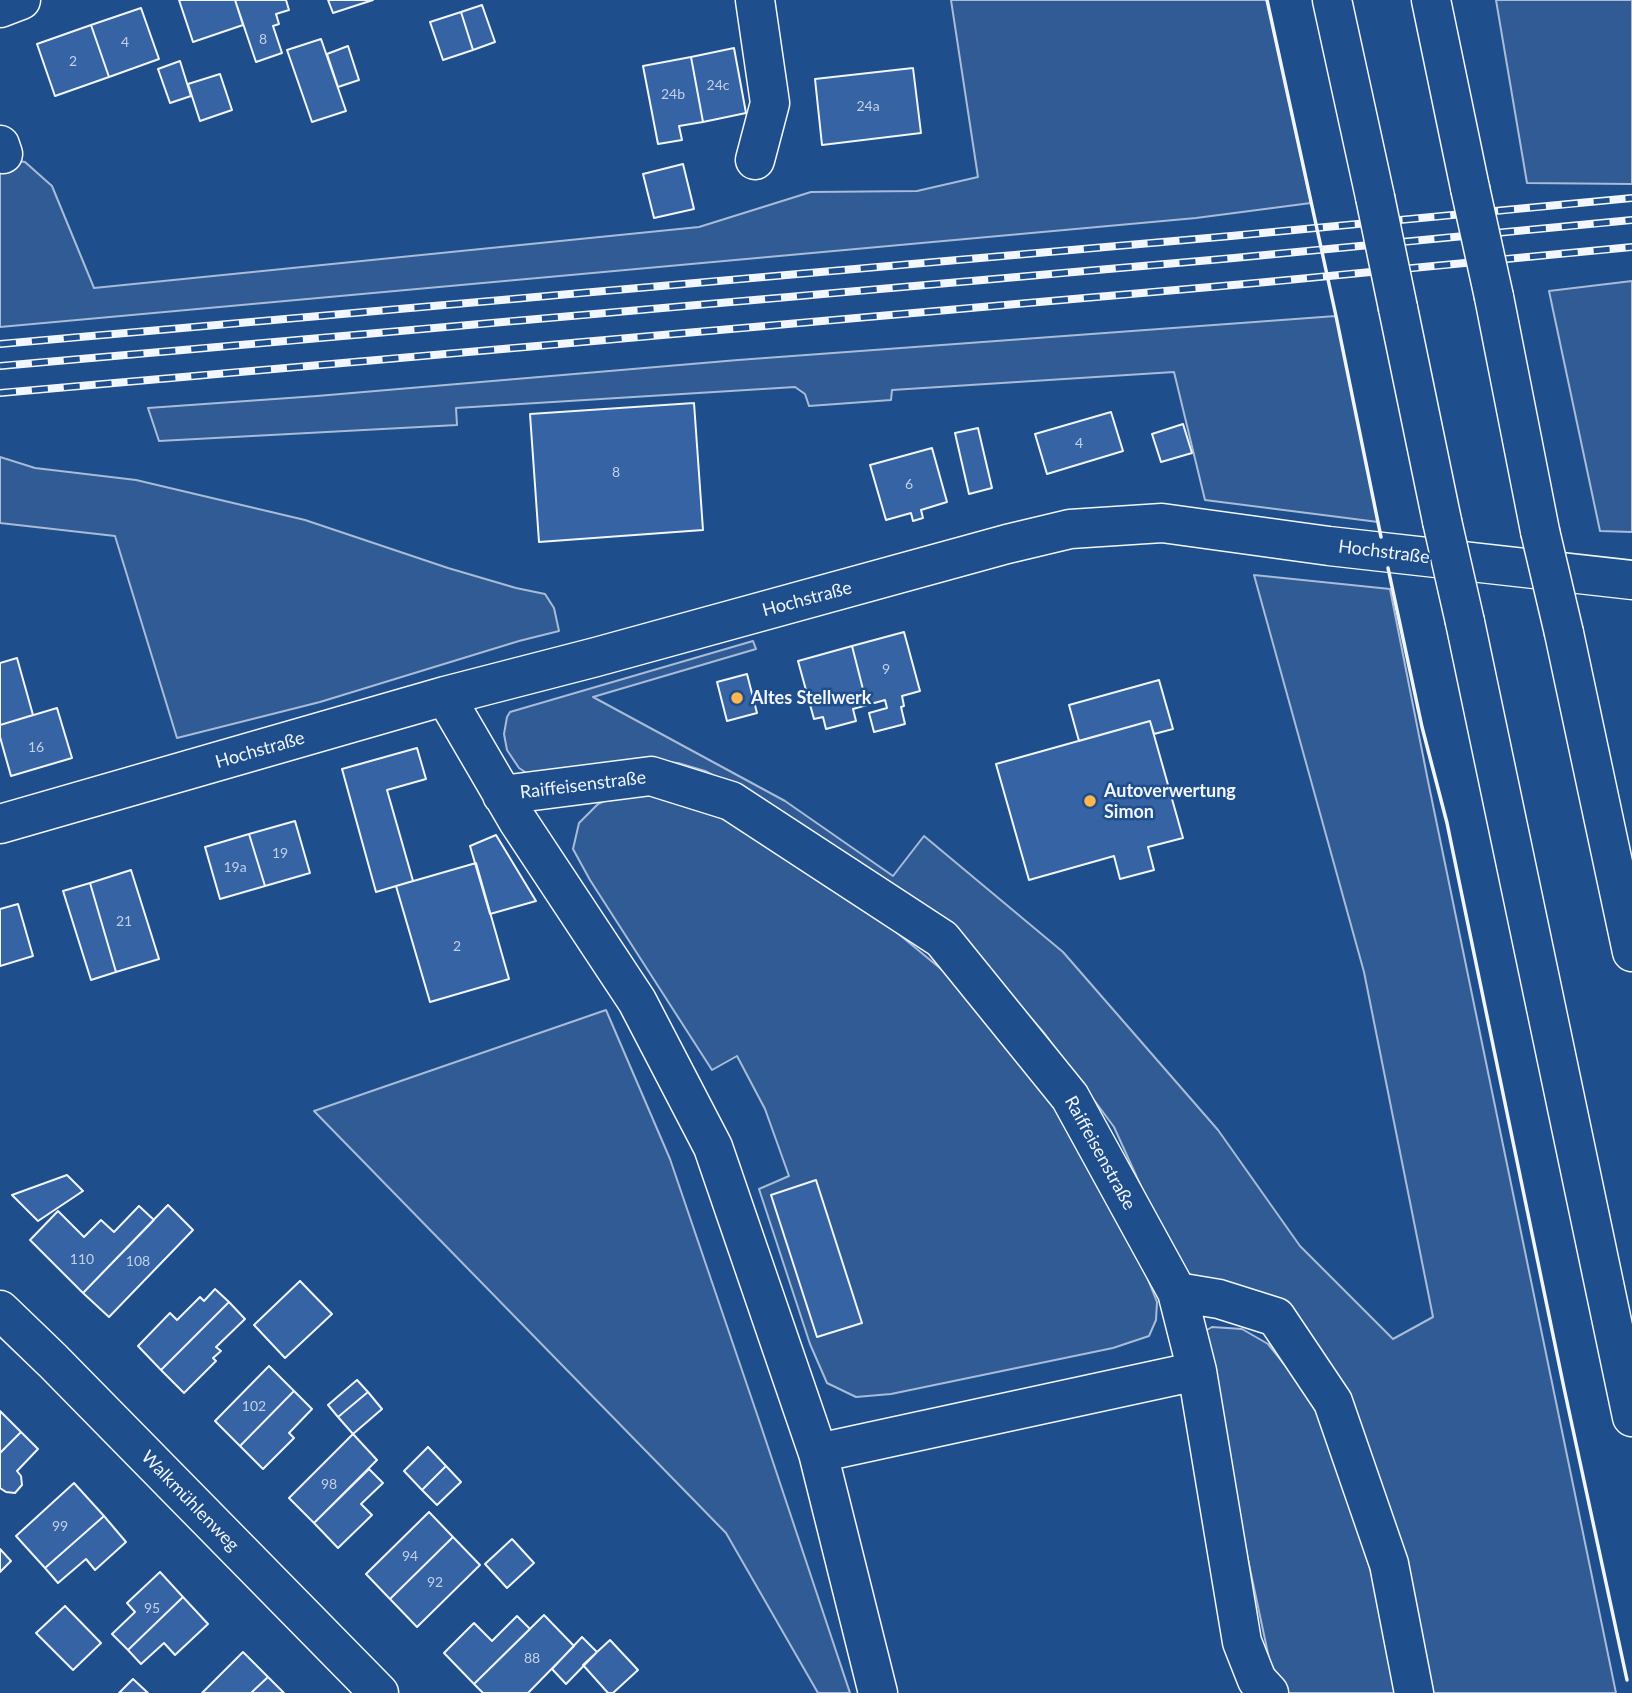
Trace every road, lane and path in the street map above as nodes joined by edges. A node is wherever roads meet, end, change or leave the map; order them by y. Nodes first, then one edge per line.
1 (21, 0) edge
2 (755, 0) edge
3 (1332, 0) edge
4 (1431, 0) edge
5 (0, 8) edge
6 (755, 160) dead end
7 (1632, 580) edge
8 (445, 696) junction
9 (502, 795) junction
10 (0, 824) edge
11 (1632, 952) edge
12 (1177, 1292) junction
13 (0, 1310) edge
14 (1197, 1371) junction
15 (1632, 1417) edge
16 (818, 1453) junction
17 (379, 1693) edge
18 (878, 1693) edge
19 (1269, 1693) edge
20 (1414, 1693) edge

1 - 5 main road
2 - 6 main road
3 - 15 main road, bridge
4 - 11 main road, bridge
7 - 8 main road, Hochstraße
8 - 9 main road, Raiffeisenstraße
8 - 10 main road, Hochstraße
9 - 12 main road, Raiffeisenstraße
9 - 16 main road, Raiffeisenstraße
12 - 14 main road, Raiffeisenstraße
12 - 20 main road
13 - 17 main road, Walkmühlenweg
14 - 16 main road
14 - 19 main road, Raiffeisenstraße
16 - 18 main road, Raiffeisenstraße

